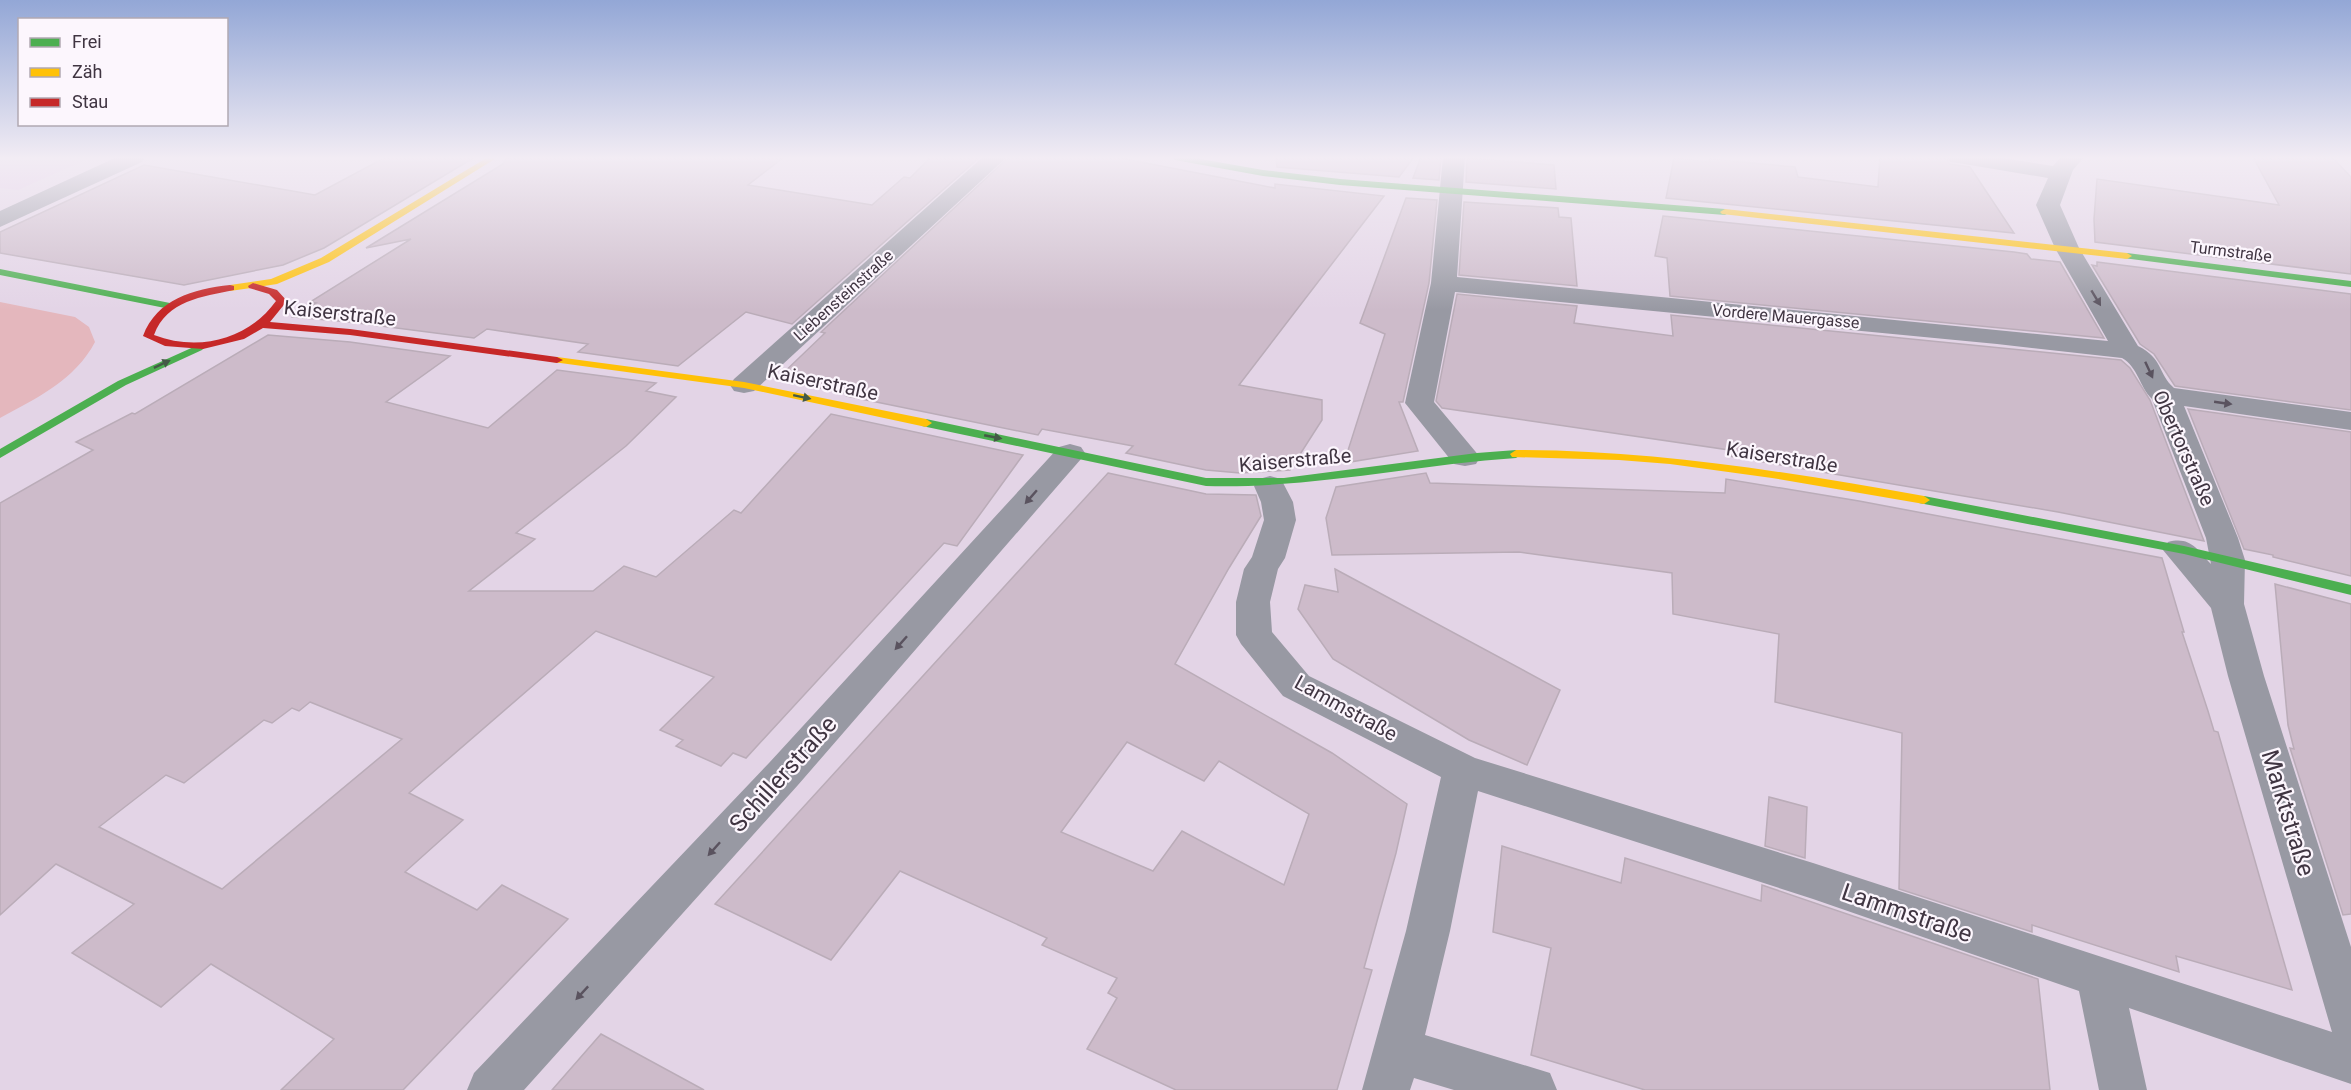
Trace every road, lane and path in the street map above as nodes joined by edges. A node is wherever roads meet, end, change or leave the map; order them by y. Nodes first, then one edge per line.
1 (26, 208) edge
2 (411, 208) edge
3 (940, 208) edge
4 (1449, 208) edge
5 (1675, 208) edge
6 (2049, 208) edge
7 (0, 220) edge
8 (2067, 248) junction
9 (310, 268) junction
10 (0, 272) edge
11 (1444, 283) junction
12 (2351, 284) edge
13 (253, 286) junction
14 (278, 294) junction
15 (170, 306) junction
16 (262, 325) junction
17 (202, 346) junction
18 (149, 351) junction
19 (2128, 351) junction
20 (122, 383) junction
21 (744, 385) junction
22 (2165, 395) junction
23 (2351, 421) edge
24 (1070, 453) junction
25 (0, 454) edge
26 (1465, 457) junction
27 (1270, 486) junction
28 (2180, 550) junction
29 (2245, 564) junction
30 (2351, 590) edge
31 (2227, 604) junction
32 (1462, 770) junction
33 (2100, 978) junction
34 (2351, 1021) edge
35 (2351, 1061) edge
36 (1392, 1070) edge
37 (491, 1090) edge
38 (1533, 1090) edge
39 (2123, 1090) edge

1 - 7 street
2 - 9 street
3 - 21 street, Liebensteinstraße
4 - 11 street
5 - 8 street, Turmstraße
6 - 8 street, Obertorstraße
8 - 12 street, Turmstraße
8 -> 19 street, Obertorstraße
9 - 13 street
9 - 14 street
10 - 15 street
11 - 19 street, Vordere Mauergasse
11 - 26 street
13 - 14 street
13 - 15 street
14 - 16 street
15 - 18 street
16 - 17 street
16 - 21 street, Kaiserstraße
17 - 18 street
20 -> 17 street
18 - 20 street
19 -> 22 street, Obertorstraße
20 - 25 street
21 -> 24 street, Kaiserstraße
22 -> 23 street
22 - 29 street, Obertorstraße
24 - 27 street, Kaiserstraße
24 -> 37 street, Schillerstraße
26 - 27 street, Kaiserstraße
26 - 28 street, Kaiserstraße
27 - 32 street, Lammstraße
28 - 29 street, Kaiserstraße
28 - 31 street, Marktstraße
29 - 30 street, Kaiserstraße
29 - 31 street, Marktstraße
31 - 34 street, Marktstraße
32 - 33 street, Lammstraße
32 - 36 street
33 - 35 street, Lammstraße
33 - 39 street
36 - 38 street

